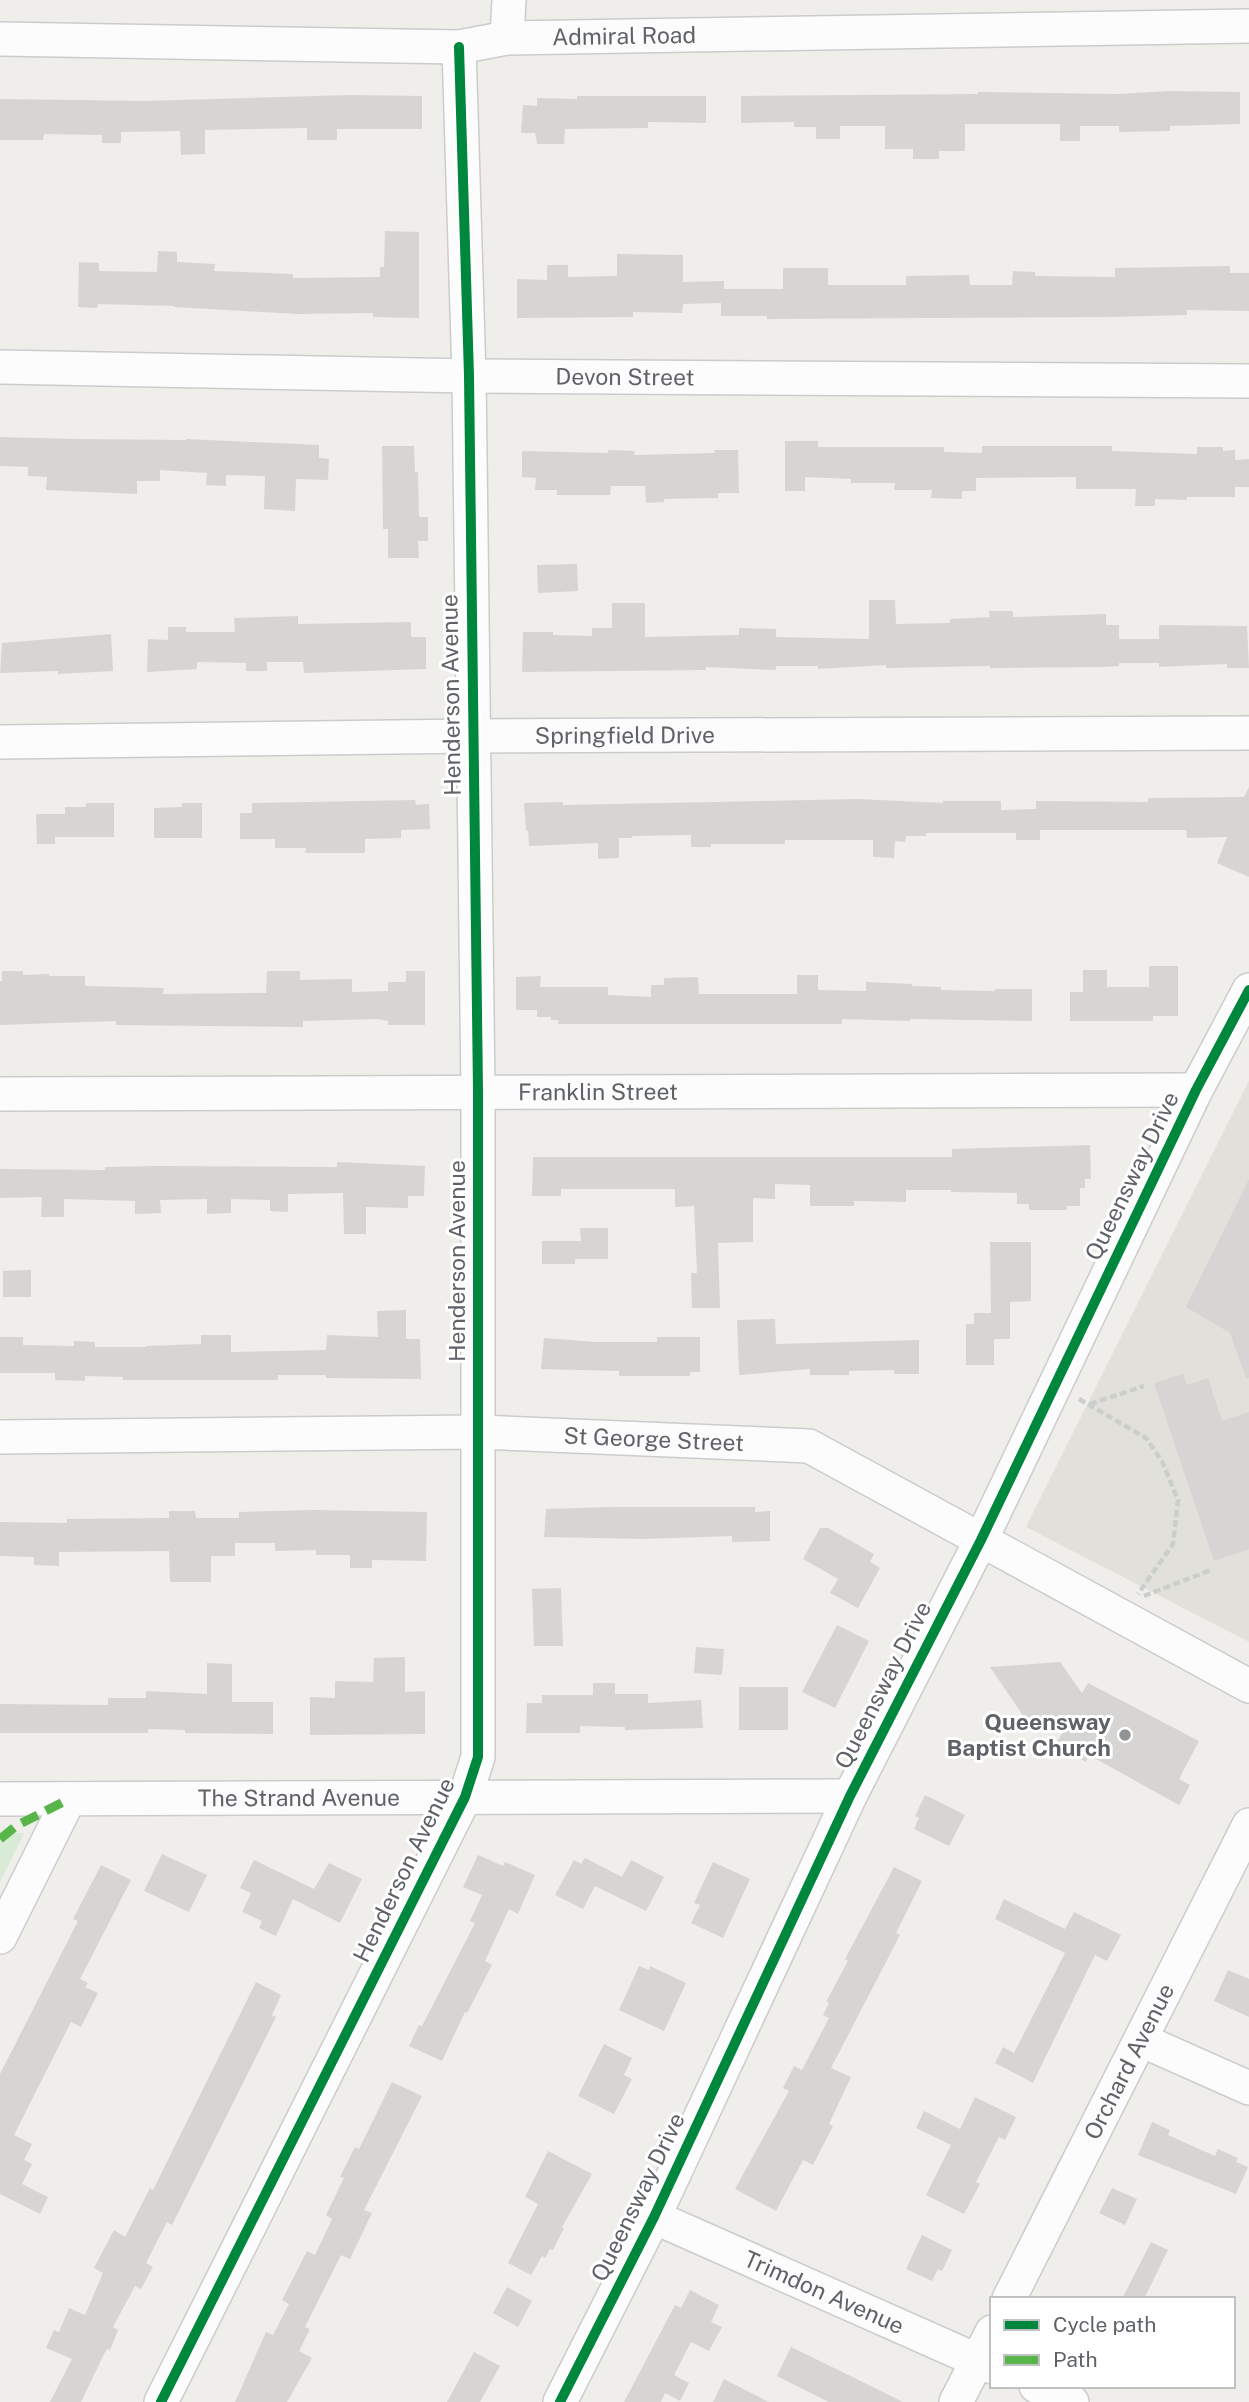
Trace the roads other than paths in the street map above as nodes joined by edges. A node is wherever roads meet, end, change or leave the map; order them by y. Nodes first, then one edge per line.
1 (509, 0) edge
2 (1249, 26) edge
3 (507, 38) junction
4 (0, 39) edge
5 (459, 47) junction
6 (0, 367) edge
7 (469, 376) junction
8 (1249, 381) edge
9 (1249, 733) edge
10 (472, 736) junction
11 (0, 742) edge
12 (1249, 990) edge
13 (1196, 1090) junction
14 (478, 1091) junction
15 (0, 1094) edge
16 (478, 1432) junction
17 (0, 1437) edge
18 (981, 1540) junction
19 (1249, 1686) edge
20 (850, 1796) junction
21 (465, 1797) junction
22 (0, 1799) edge
23 (69, 1799) junction
24 (1249, 1825) edge
25 (0, 1937) edge
26 (1141, 2040) junction
27 (1249, 2088) edge
28 (654, 2217) junction
29 (1010, 2297) edge
30 (990, 2340) edge
31 (984, 2364) edge
32 (1040, 2388) edge
33 (161, 2402) edge
34 (560, 2402) edge
35 (956, 2402) edge
36 (1072, 2402) edge

1 - 3 street
2 - 3 street, Admiral Road
3 - 5 street, Admiral Road
4 - 5 street, Admiral Road
5 - 7 street, Henderson Avenue
6 - 7 street, Devon Street
7 - 8 street, Devon Street
7 - 10 street, Henderson Avenue
9 - 10 street, Springfield Drive
10 - 11 street, Springfield Drive
10 - 14 street, Henderson Avenue
12 - 13 street, Queensway Drive
13 - 14 street, Franklin Street
13 - 18 street, Queensway Drive
14 - 15 street, Franklin Street
14 - 16 street, Henderson Avenue
16 - 17 street, St George Street
16 - 18 street, St George Street
16 - 21 street, Henderson Avenue
18 - 19 street, St George Street
18 - 20 street, Queensway Drive
20 - 21 street, The Strand Avenue
20 - 28 street, Queensway Drive
21 - 23 street, The Strand Avenue
21 - 33 street, Henderson Avenue
22 - 23 street, The Strand Avenue
23 - 25 street
24 - 26 street, Orchard Avenue
26 - 27 street
26 - 29 street, Orchard Avenue
28 - 31 street, Trimdon Avenue
28 - 34 street, Queensway Drive
30 - 31 street
31 - 35 street
32 - 36 street

